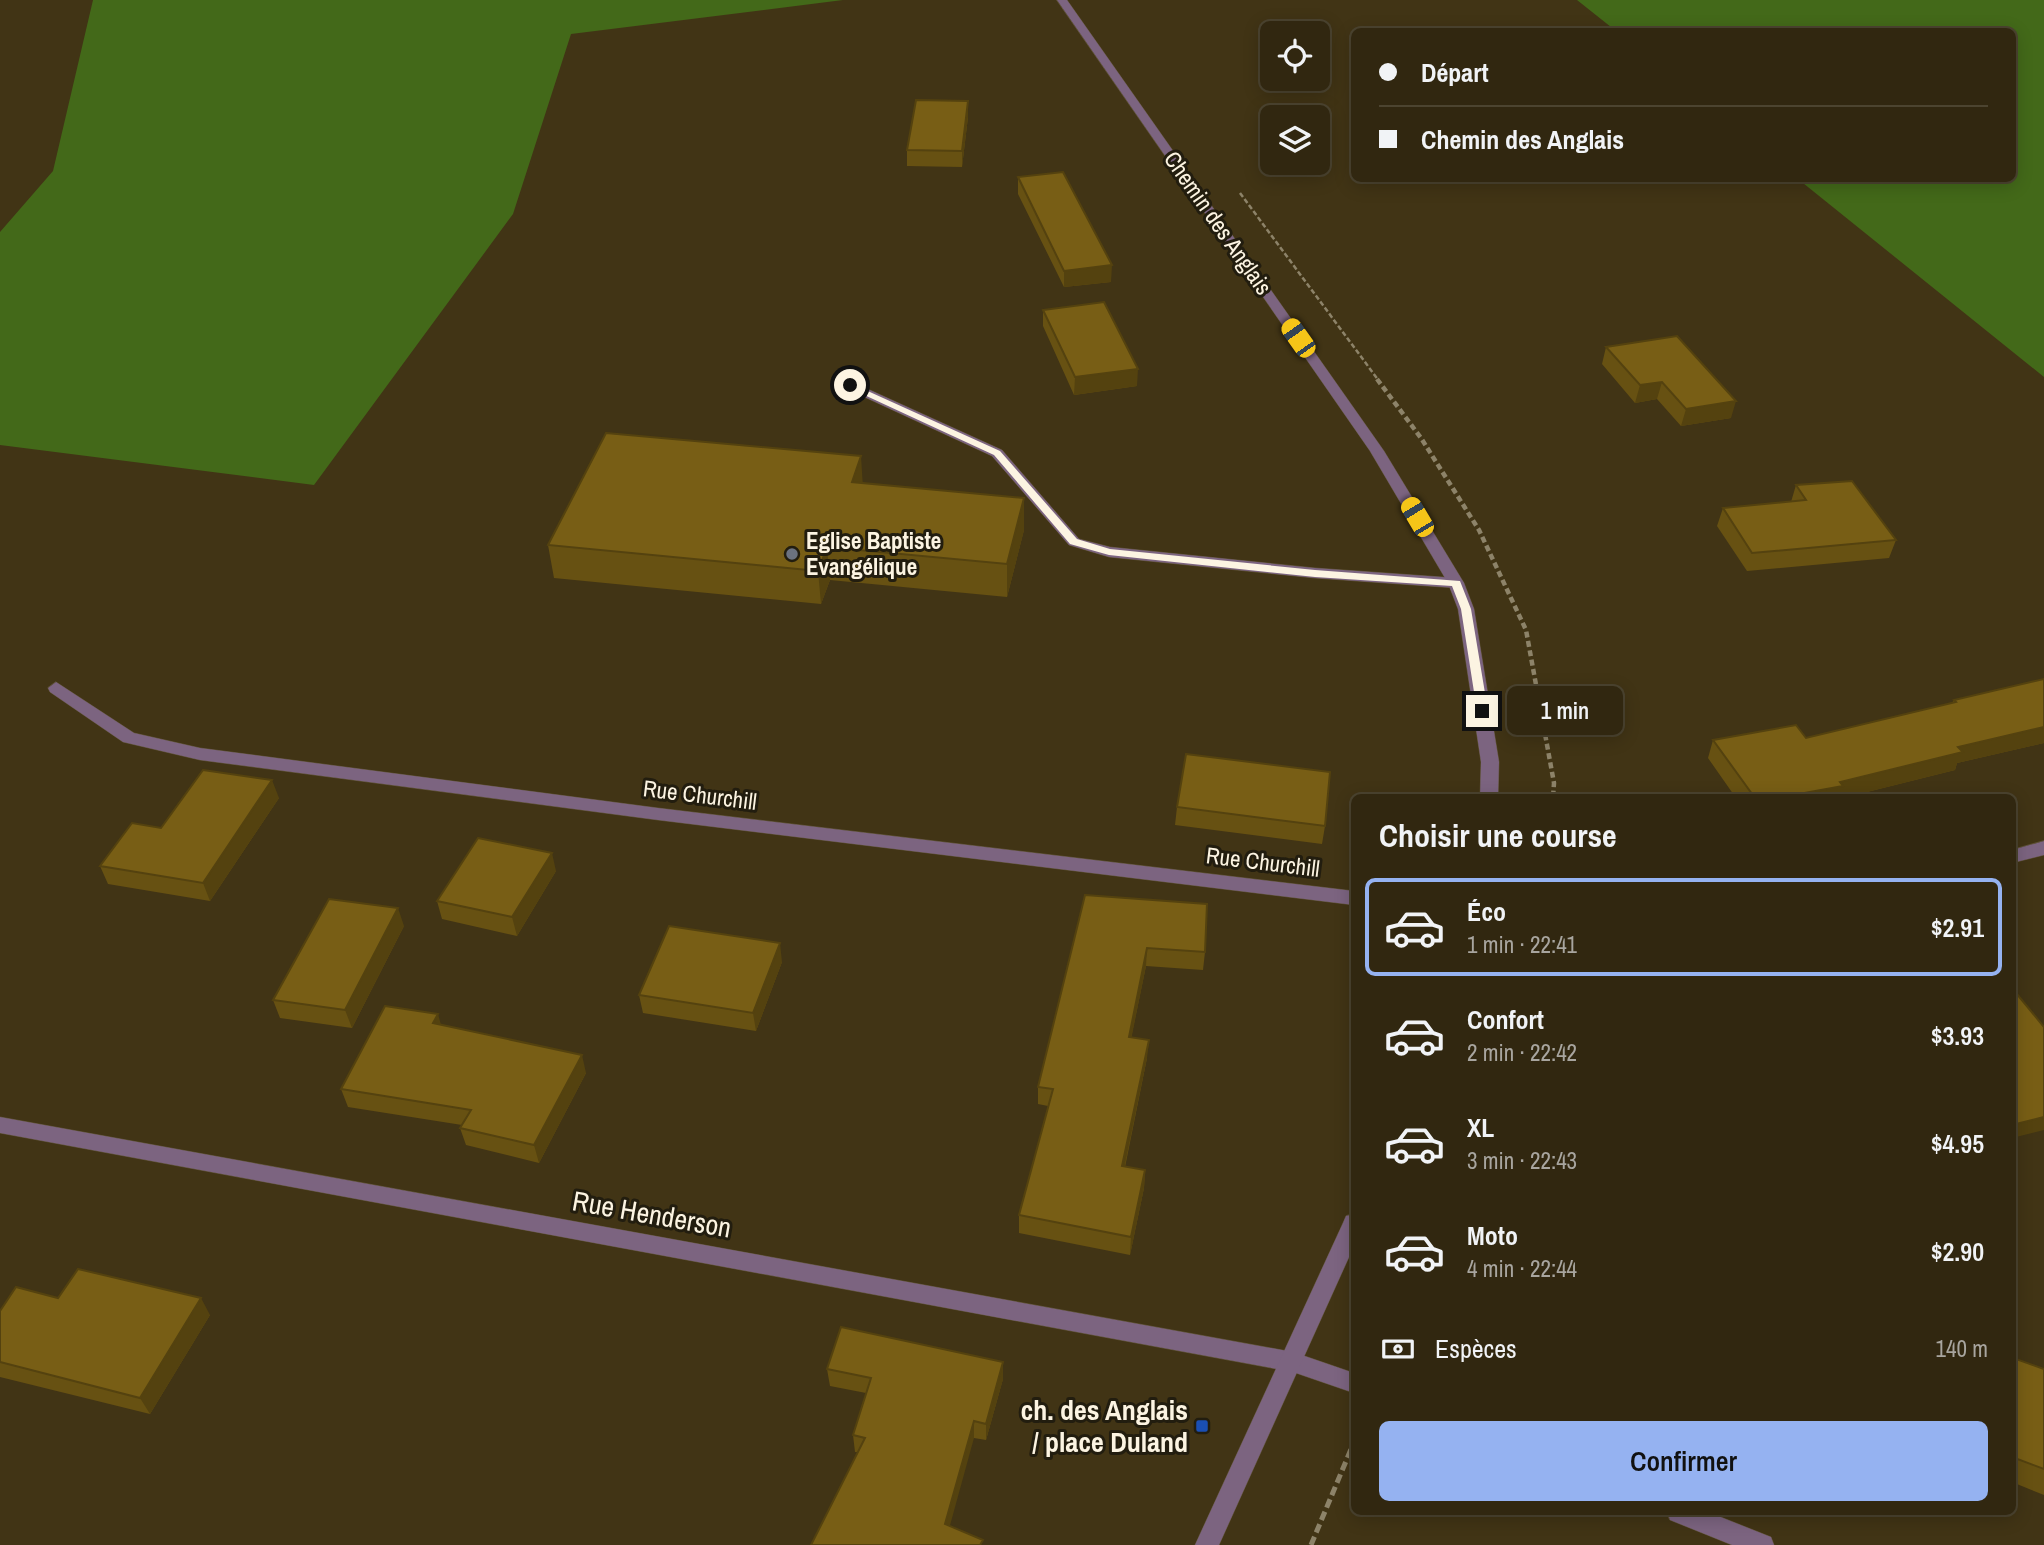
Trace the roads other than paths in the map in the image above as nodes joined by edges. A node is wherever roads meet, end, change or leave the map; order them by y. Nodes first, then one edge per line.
1 (1062, 0) edge
2 (850, 385) dead end
3 (1457, 583) junction
4 (56, 688) dead end
5 (1489, 794) edge
6 (2044, 848) edge
7 (2016, 856) edge
8 (1351, 898) edge
9 (0, 1125) edge
10 (1351, 1230) edge
11 (1293, 1362) junction
12 (1351, 1382) edge
13 (1687, 1515) edge
14 (1207, 1545) edge
15 (1762, 1545) edge

1 - 3 street, Chemin des Anglais
2 - 3 street
3 - 5 street, Chemin des Anglais
4 - 8 street, Rue Churchill
6 - 7 street
9 - 11 street, Rue Henderson
10 - 11 street
11 - 12 street, Rue Henderson
11 - 14 street
13 - 15 street

